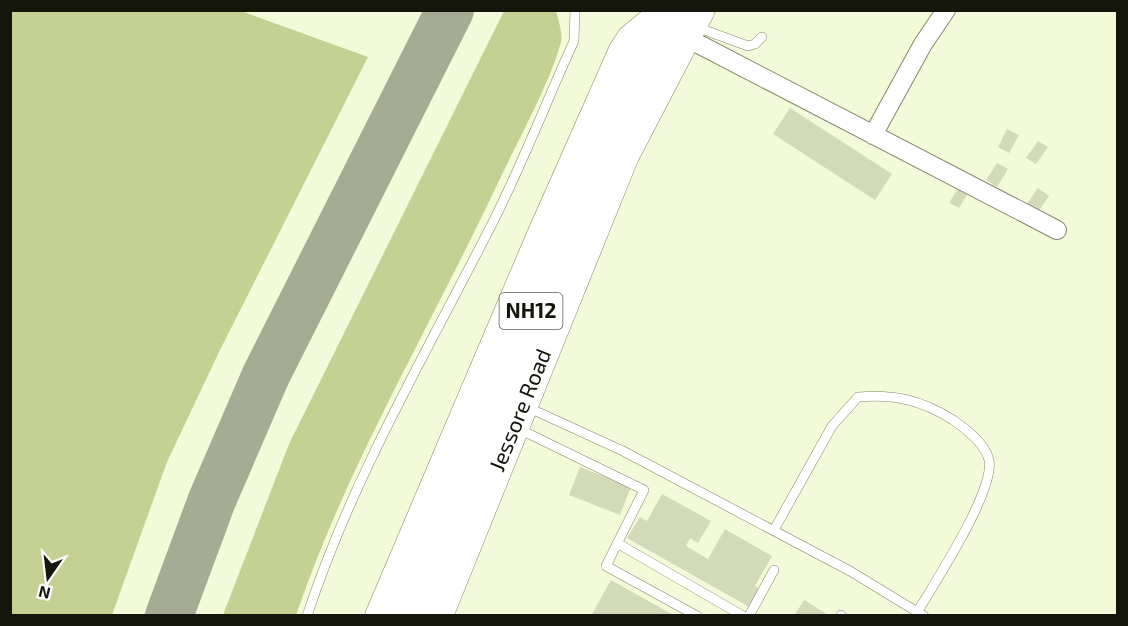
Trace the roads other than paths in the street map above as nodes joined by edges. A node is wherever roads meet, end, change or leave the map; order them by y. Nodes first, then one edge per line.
1 (574, 10) edge
2 (946, 10) edge
3 (681, 19) edge
4 (762, 37) dead end
5 (873, 135) junction
6 (1057, 230) dead end
7 (518, 415) junction
8 (774, 530) junction
9 (617, 543) junction
10 (774, 570) dead end
11 (921, 613) edge
12 (307, 615) edge
13 (378, 615) edge
14 (402, 615) edge
15 (436, 615) edge
16 (697, 615) edge
17 (743, 615) edge
18 (749, 615) edge

1 - 12 lane
2 - 5 street
3 - 4 lane
3 - 5 street
3 - 7 highway, Jessore Road / NH12
3 - 13 street
3 - 14 highway, NH12
5 - 6 street
7 - 8 lane
7 - 9 lane
7 - 15 highway, Jessore Road / NH12
8 - 11 lane
8 - 11 lane
9 - 16 lane
9 - 17 lane
10 - 18 lane

